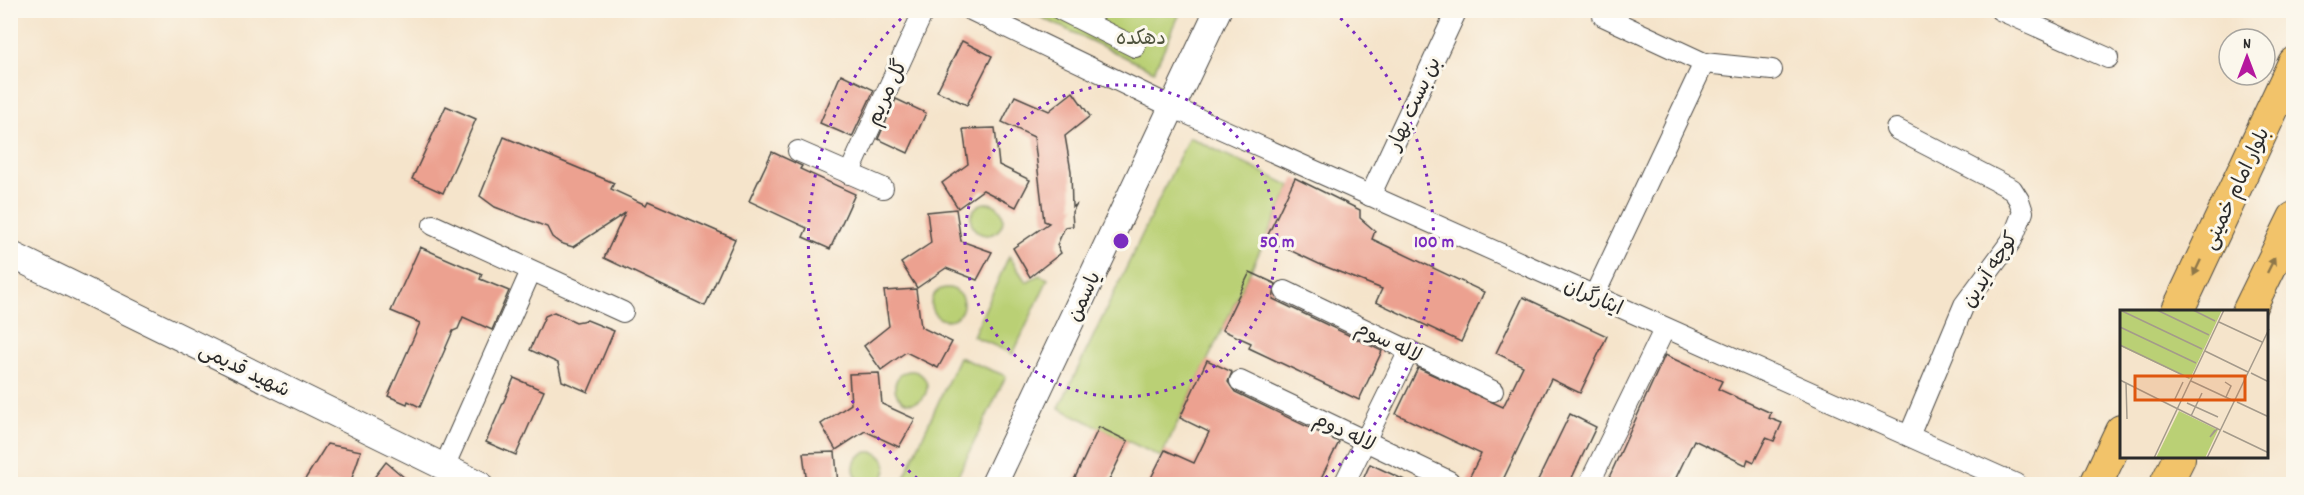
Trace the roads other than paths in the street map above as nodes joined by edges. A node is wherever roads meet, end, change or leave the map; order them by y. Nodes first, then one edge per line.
1 (924, 10) edge
2 (970, 10) edge
3 (1061, 10) edge
4 (1218, 10) edge
5 (1456, 10) edge
6 (2000, 10) edge
7 (1603, 16) dead end
8 (2032, 17) edge
9 (1135, 46) dead end
10 (2108, 58) dead end
11 (1704, 63) junction
12 (2294, 63) edge
13 (1772, 70) dead end
14 (1172, 107) junction
15 (1896, 129) dead end
16 (798, 151) dead end
17 (849, 174) junction
18 (883, 188) dead end
19 (1370, 196) junction
20 (2294, 218) edge
21 (433, 225) dead end
22 (10, 254) edge
23 (531, 271) junction
24 (1285, 291) dead end
25 (1593, 296) junction
26 (2178, 310) edge
27 (2249, 310) edge
28 (623, 312) dead end
29 (1665, 328) junction
30 (1409, 351) junction
31 (1240, 381) dead end
32 (1492, 391) dead end
33 (2120, 433) edge
34 (1909, 436) junction
35 (1365, 441) junction
36 (2178, 459) edge
37 (444, 467) junction
38 (1449, 481) dead end
39 (479, 484) edge
40 (994, 484) edge
41 (1344, 484) edge
42 (1589, 484) edge
43 (2016, 484) edge
44 (2096, 484) edge
45 (2166, 484) edge

1 - 17 street, گل مریم
2 - 14 street, ایثارگران
3 - 9 street
4 - 14 street, یاسمن
5 - 19 street, بن بست بهار
6 - 8 street
7 - 11 street
8 - 10 street
11 - 13 street
11 - 25 street
12 -> 26 main road, بلوار امام خمینی
14 - 19 street, ایثارگران
14 - 40 street, یاسمن
15 - 34 street, کوچه آیدین
16 - 17 street
17 - 18 street
19 - 25 street, ایثارگران
27 -> 20 main road
21 - 23 street
22 - 37 street, شهید قدیمی
23 - 28 street
23 - 37 street
24 - 30 street, لاله سوم
25 - 29 street, ایثارگران
29 - 34 street, ایثارگران
29 - 42 street
30 - 32 street, لاله سوم
30 - 35 street
31 - 35 street, لاله دوم
33 - 44 main road
34 - 43 street, ایثارگران
35 - 38 street, لاله دوم
35 - 41 street
36 - 45 main road
37 - 39 street, شهید قدیمی

